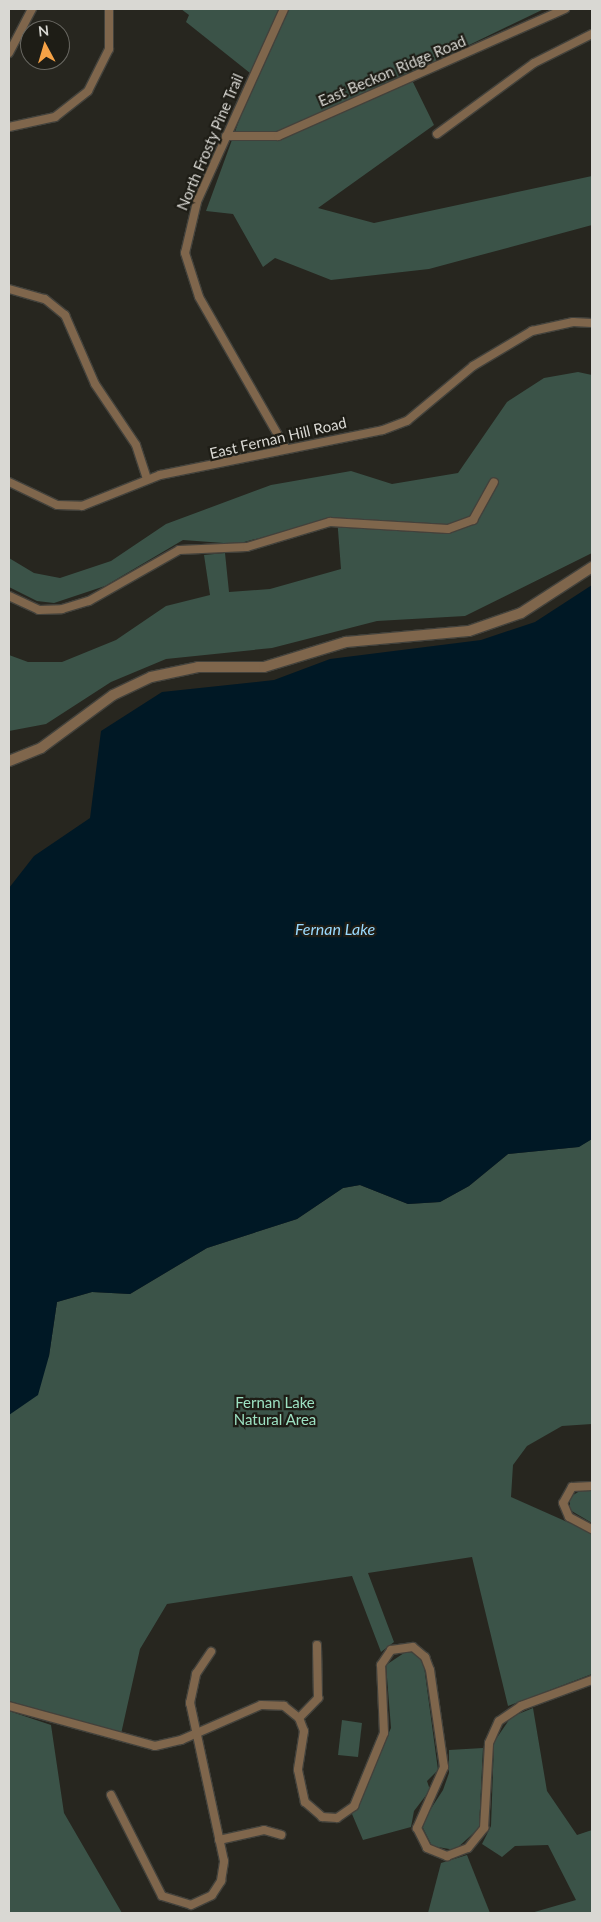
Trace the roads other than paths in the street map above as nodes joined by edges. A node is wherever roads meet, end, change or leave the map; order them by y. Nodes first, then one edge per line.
1 (32, 9) edge
2 (109, 9) edge
3 (284, 9) edge
4 (564, 9) edge
5 (592, 34) edge
6 (9, 53) edge
7 (9, 127) edge
8 (437, 134) dead end
9 (226, 136) junction
10 (9, 289) edge
11 (592, 323) edge
12 (285, 447) junction
13 (147, 479) junction
14 (9, 482) edge
15 (494, 482) dead end
16 (592, 568) edge
17 (9, 596) edge
18 (9, 761) edge
19 (592, 1486) edge
20 (592, 1529) edge
21 (317, 1645) dead end
22 (211, 1652) dead end
23 (592, 1680) edge
24 (9, 1706) edge
25 (299, 1718) junction
26 (196, 1734) junction
27 (111, 1795) dead end
28 (281, 1835) dead end
29 (219, 1840) junction
30 (181, 1909) edge

1 - 6 street
2 - 7 street
3 - 9 street, North Frosty Pine Trail
4 - 9 street, East Beckon Ridge Road
5 - 8 street
9 - 12 street, North Frosty Pine Trail
10 - 13 street
11 - 12 street, East Fernan Hill Road
12 - 13 street, East Fernan Hill Road
13 - 14 street, East Fernan Hill Road
15 - 17 street
16 - 18 street
19 - 20 street
21 - 25 street
22 - 26 street
23 - 25 street
24 - 26 street
25 - 26 street
26 - 29 street
27 - 30 street
28 - 29 street
29 - 30 street

